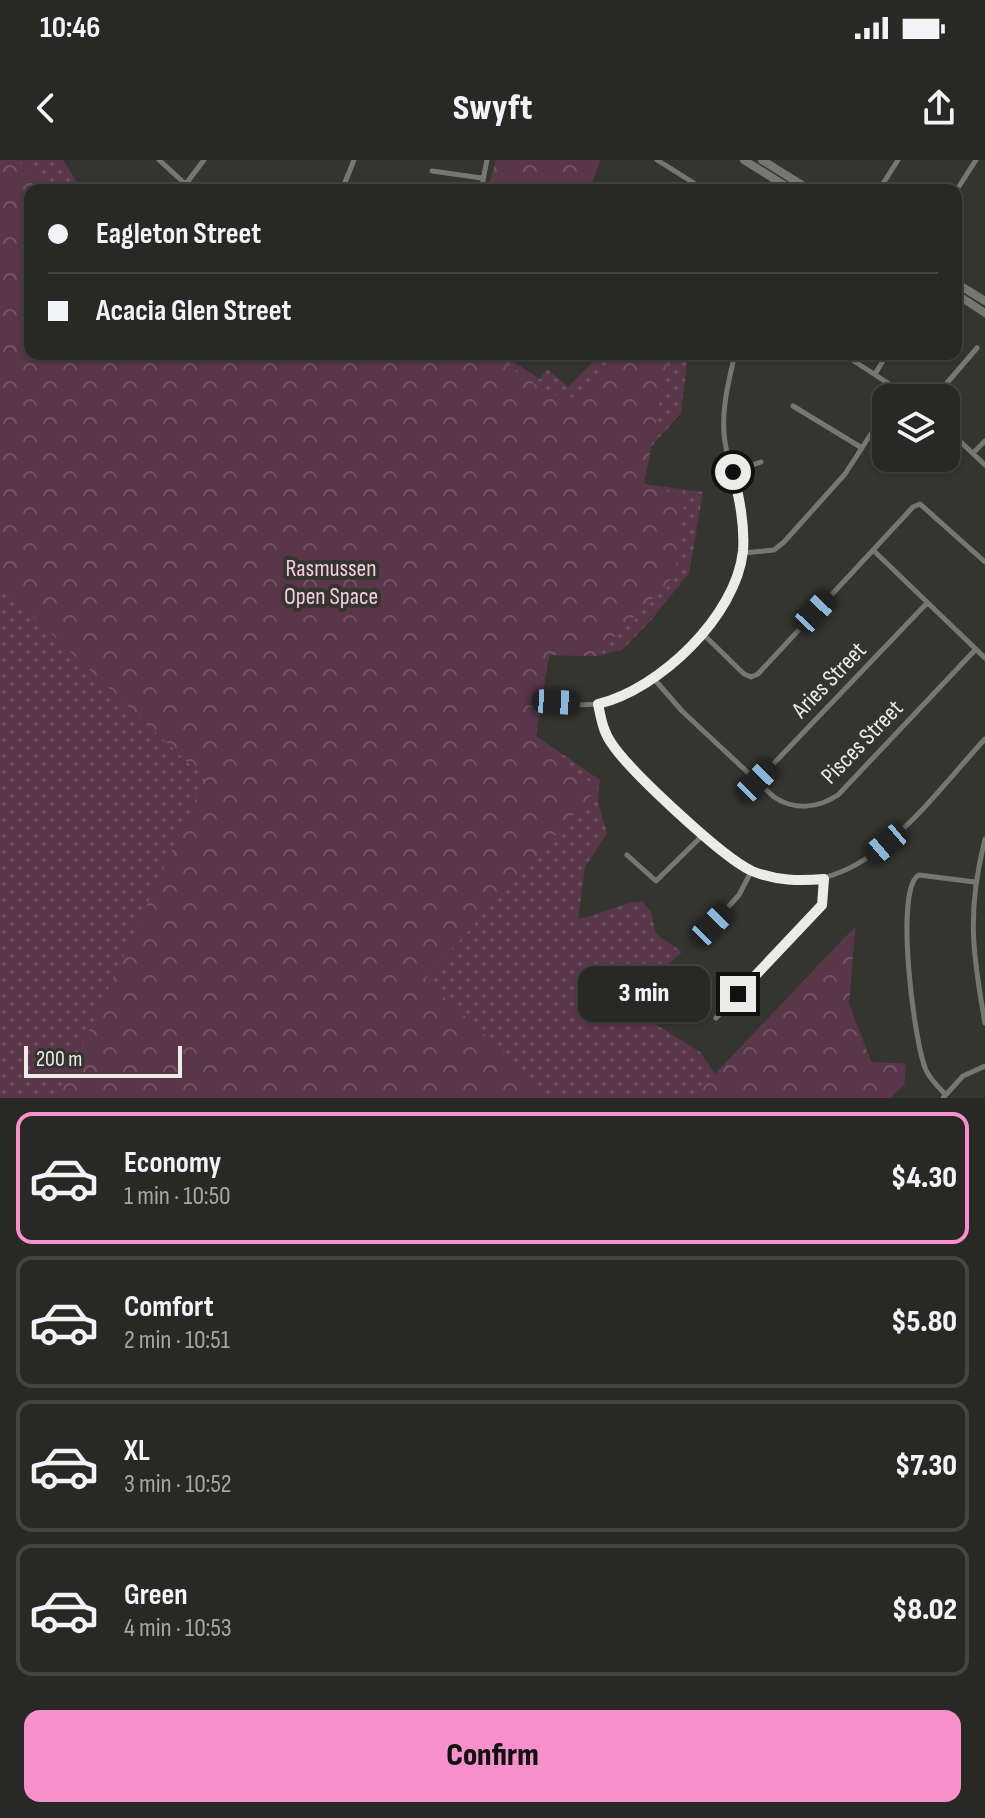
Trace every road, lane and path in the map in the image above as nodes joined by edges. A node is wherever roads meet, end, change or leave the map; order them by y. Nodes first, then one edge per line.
1 (159, 160) edge
2 (204, 160) edge
3 (354, 160) edge
4 (487, 160) edge
5 (657, 160) edge
6 (744, 160) edge
7 (762, 160) edge
8 (898, 160) edge
9 (976, 160) edge
10 (432, 171) dead end
11 (482, 178) junction
12 (884, 182) dead end
13 (184, 184) edge
14 (186, 184) edge
15 (344, 184) edge
16 (482, 184) edge
17 (695, 184) edge
18 (782, 184) edge
19 (800, 184) edge
20 (961, 184) edge
21 (962, 287) edge
22 (962, 298) edge
23 (985, 301) edge
24 (985, 313) edge
25 (977, 348) dead end
26 (734, 360) edge
27 (853, 360) edge
28 (883, 360) edge
29 (875, 374) junction
30 (890, 384) edge
31 (946, 384) edge
32 (793, 406) dead end
33 (872, 433) edge
34 (960, 441) edge
35 (985, 441) edge
36 (862, 448) junction
37 (973, 453) junction
38 (761, 462) dead end
39 (985, 465) edge
40 (733, 472) junction
41 (873, 550) junction
42 (743, 553) junction
43 (985, 562) edge
44 (927, 603) junction
45 (701, 632) junction
46 (976, 649) junction
47 (985, 658) edge
48 (655, 680) junction
49 (548, 701) dead end
50 (598, 704) junction
51 (985, 739) edge
52 (757, 781) junction
53 (703, 835) junction
54 (985, 839) edge
55 (627, 855) dead end
56 (752, 870) junction
57 (824, 879) junction
58 (975, 882) junction
59 (700, 938) dead end
60 (716, 1018) dead end
61 (985, 1023) edge
62 (985, 1066) edge
63 (944, 1096) edge

1 - 13 street
2 - 14 street
3 - 15 street
4 - 11 street
5 - 17 street
6 - 18 main road
7 - 19 main road
8 - 12 street
9 - 20 street
10 - 11 street
11 - 16 street
21 - 23 main road
22 - 24 main road
25 - 31 street
26 - 40 street
27 - 29 street
28 - 29 street
29 - 30 street
32 - 36 street
33 - 36 street
34 - 37 street
35 - 37 street
36 - 42 street
37 - 39 street
38 - 40 street
40 - 42 street
41 - 43 street
41 - 44 street
41 - 45 street
42 - 45 street
44 - 46 street
44 - 52 street, Aries Street
45 - 48 street
46 - 47 street
46 - 52 street, Pisces Street
48 - 50 street
48 - 52 street, Pisces Street
49 - 50 street
50 - 53 street
51 - 57 street
53 - 55 street
53 - 56 street
54 - 58 street
56 - 57 street
56 - 59 street
57 - 60 street
58 - 61 street
58 - 63 street
62 - 63 street

